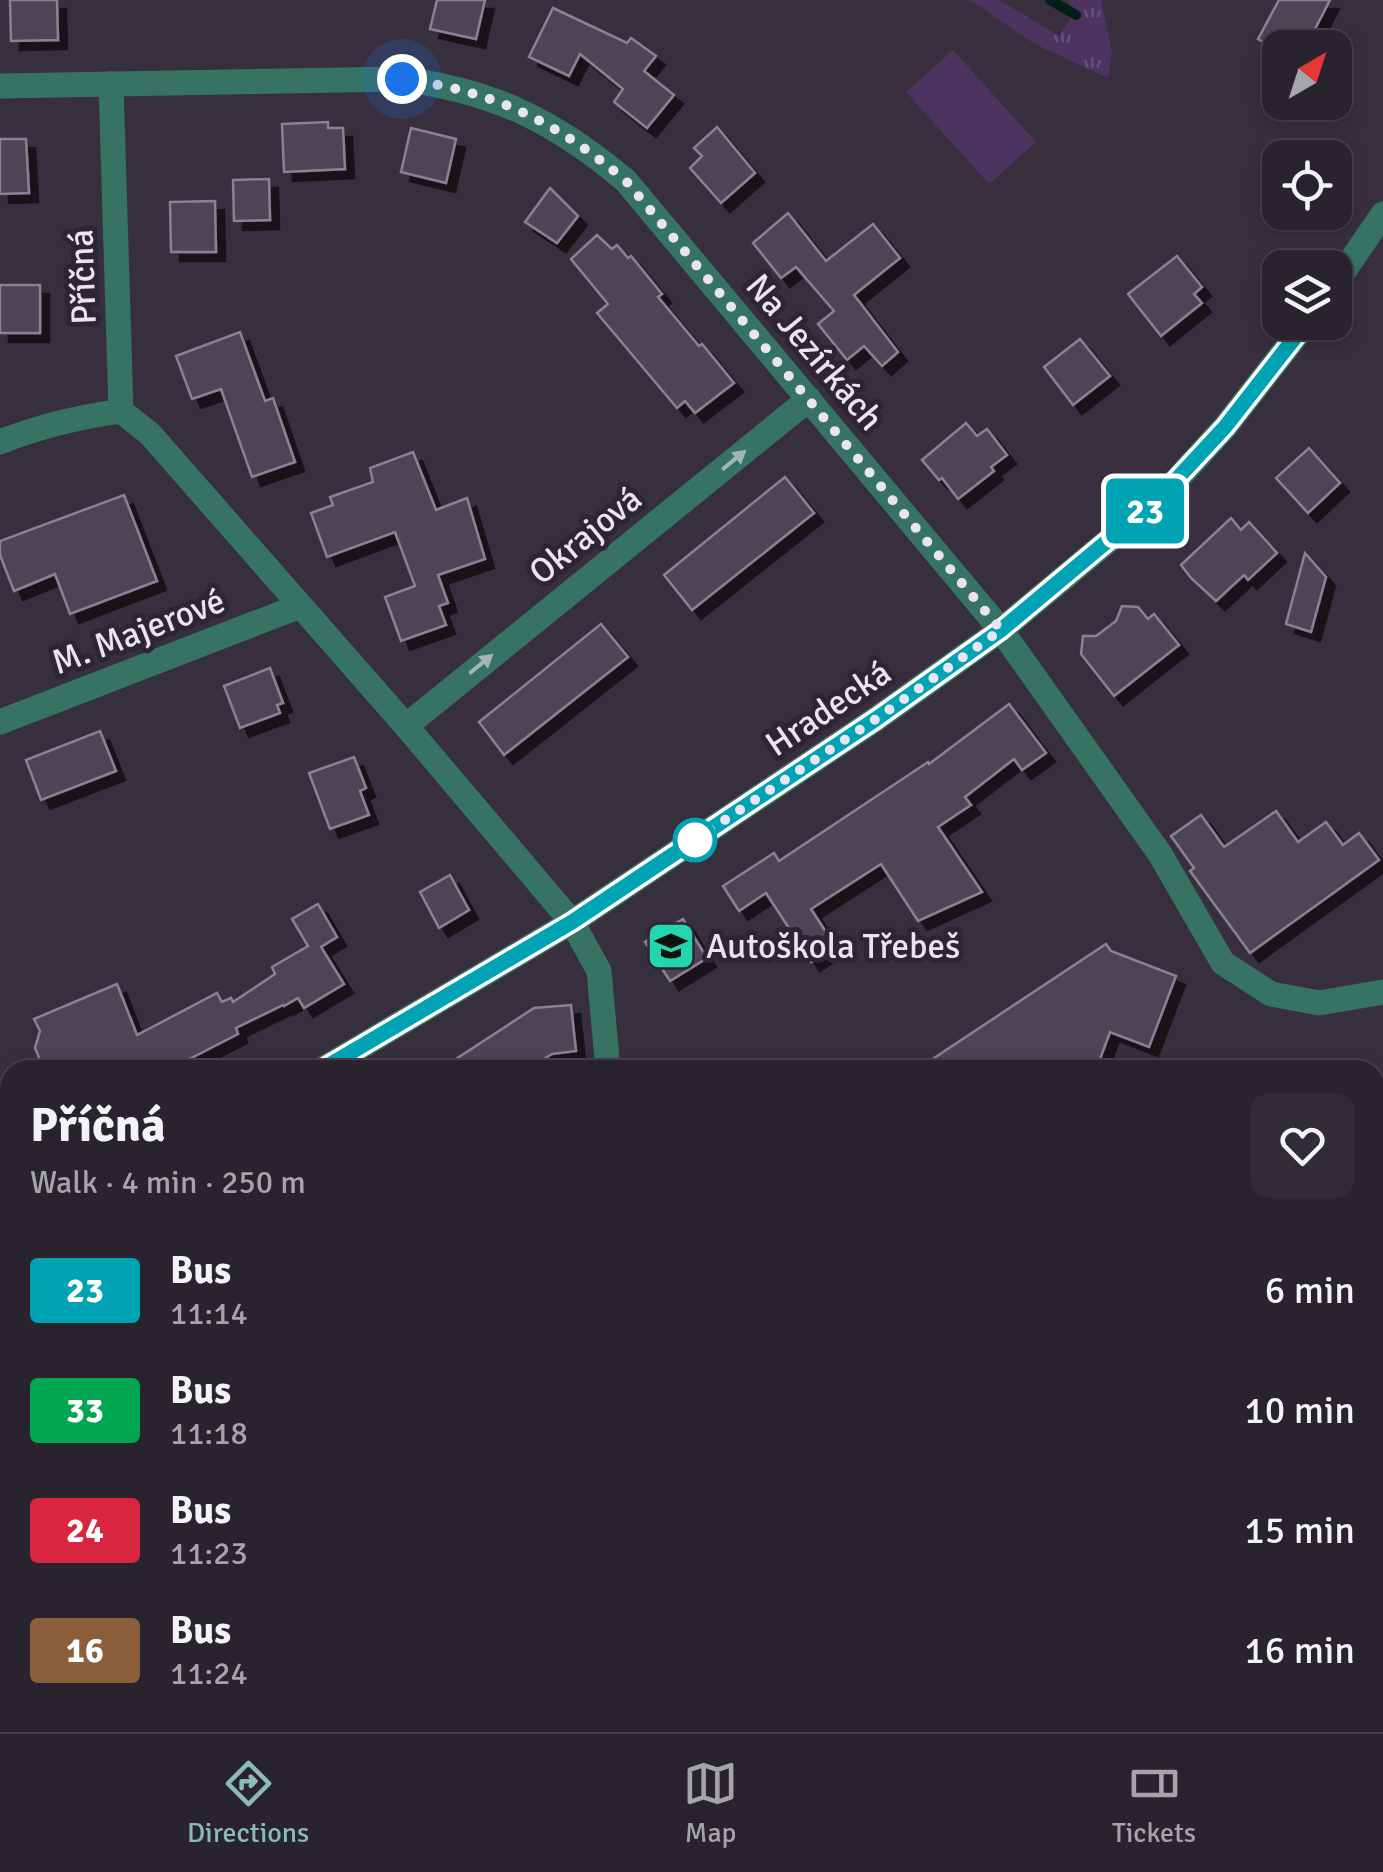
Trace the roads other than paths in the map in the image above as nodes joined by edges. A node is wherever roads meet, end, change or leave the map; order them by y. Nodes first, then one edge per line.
1 (111, 84) junction
2 (0, 86) edge
3 (1380, 229) edge
4 (1352, 263) edge
5 (1293, 340) edge
6 (810, 399) junction
7 (121, 410) junction
8 (0, 442) edge
9 (300, 606) junction
10 (1001, 630) junction
11 (0, 722) edge
12 (406, 726) junction
13 (572, 922) junction
14 (1383, 992) edge
15 (338, 1060) edge
16 (607, 1060) edge

1 - 2 street, Na Jezírkách
1 - 6 street, Na Jezírkách
1 - 7 street, Příčná
3 - 4 street
5 - 10 street, Hradecká
6 - 10 street, Na Jezírkách
12 -> 6 street, Okrajová
7 - 8 street
7 - 9 street
9 - 11 street, M. Majerové
9 - 12 street
10 - 13 street, Hradecká
10 - 14 street, Na Jezírkách
12 - 13 street
13 - 15 street, Hradecká
13 - 16 street

